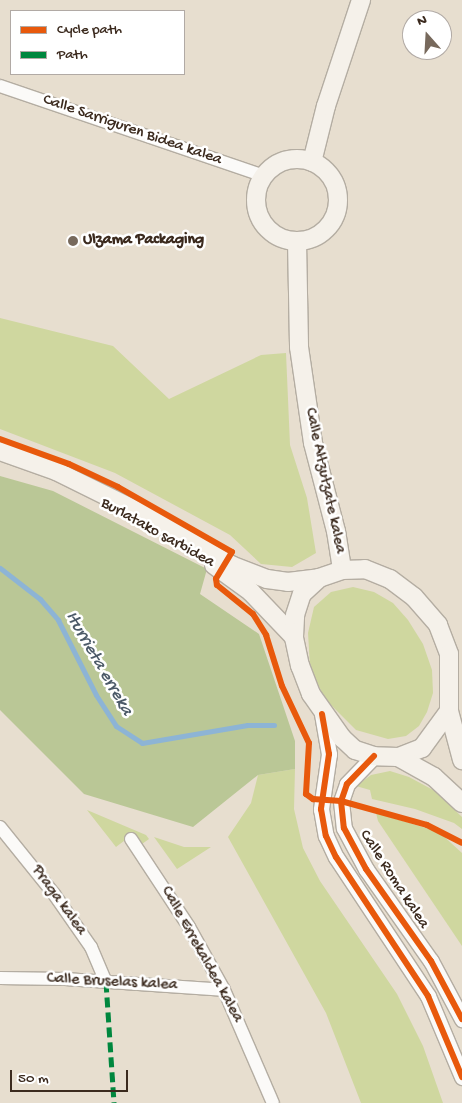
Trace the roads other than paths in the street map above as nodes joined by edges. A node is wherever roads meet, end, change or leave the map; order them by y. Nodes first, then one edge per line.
1 (361, 0) edge
2 (0, 86) edge
3 (312, 162) junction
4 (264, 176) junction
5 (297, 241) junction
6 (0, 451) edge
7 (0, 463) edge
8 (342, 570) junction
9 (319, 578) junction
10 (294, 637) junction
11 (449, 711) junction
12 (322, 714) junction
13 (374, 756) junction
14 (398, 757) junction
15 (462, 760) edge
16 (462, 803) edge
17 (0, 827) edge
18 (131, 839) dead end
19 (0, 978) edge
20 (106, 982) junction
21 (224, 990) junction
22 (462, 1019) edge
23 (462, 1077) edge
24 (273, 1103) edge

1 - 3 main road
2 - 4 street, Calle Sarriguren Bidea kalea
3 - 4 main road
3 - 5 main road
4 - 5 main road
5 - 8 main road, Calle Altzutzate kalea
6 - 9 main road, Burlatako sarbidea
7 - 10 main road, Burlatako sarbidea
8 - 9 main road
8 - 11 main road
9 - 10 main road
10 - 12 main road
11 - 14 main road
11 - 15 main road
12 - 13 main road
12 - 23 street, Calle Roma kalea
13 - 14 main road
13 - 22 street, Calle Roma kalea
14 - 16 main road
17 - 20 street, Praga kalea
18 - 21 street, Calle Errekaldea kalea
19 - 20 street, Calle Bruselas kalea
20 - 21 street, Calle Bruselas kalea
21 - 24 street, Calle Errekaldea kalea

